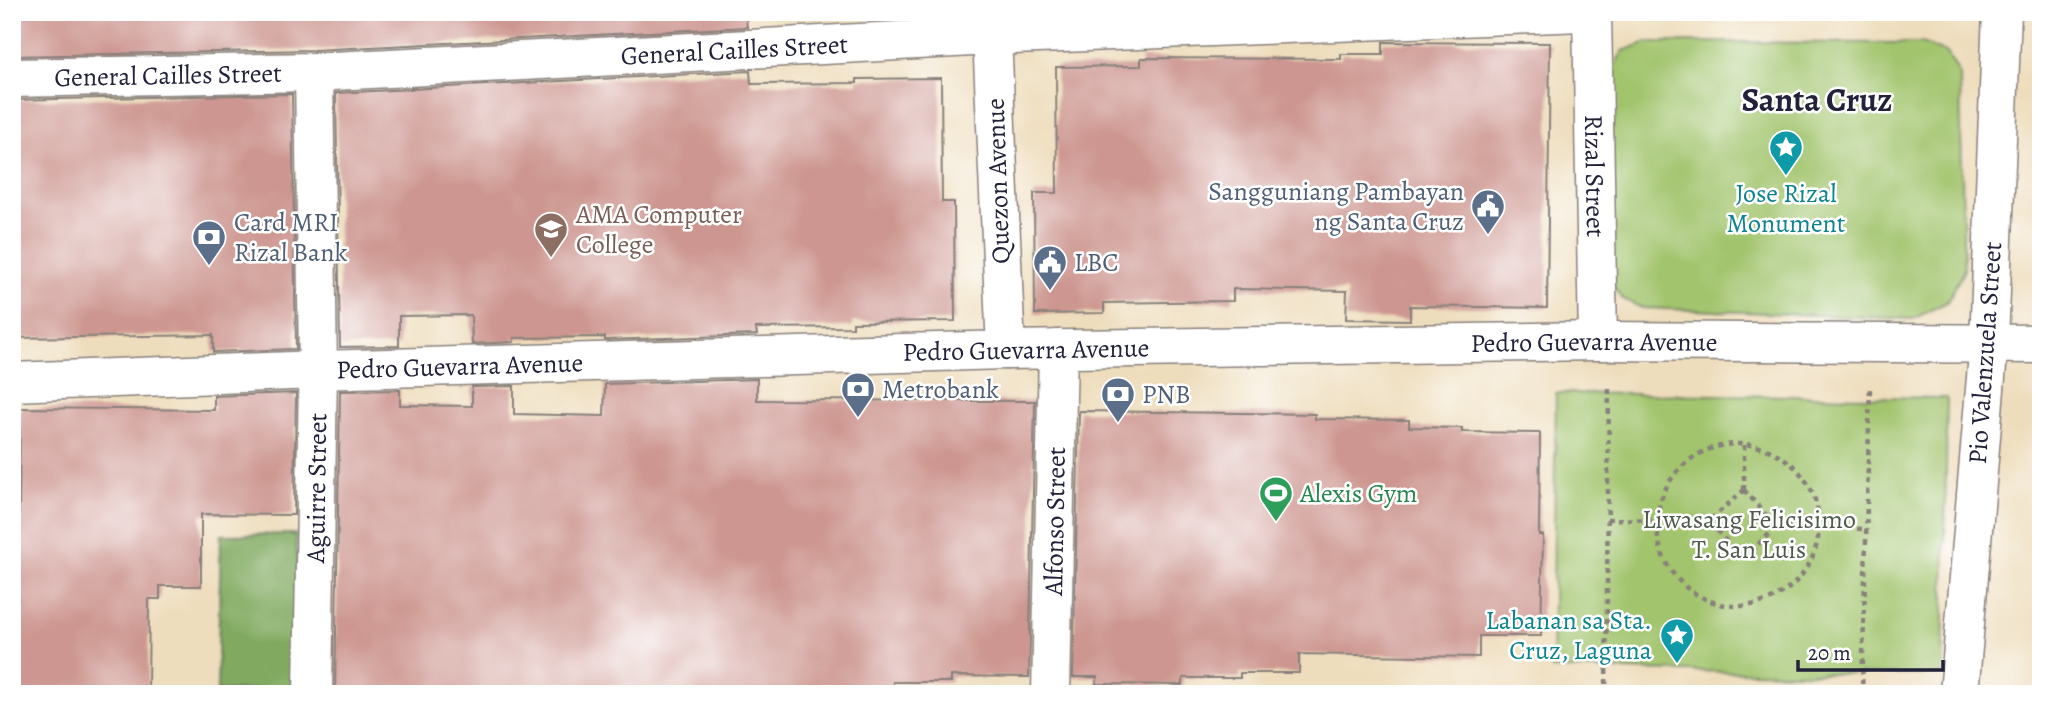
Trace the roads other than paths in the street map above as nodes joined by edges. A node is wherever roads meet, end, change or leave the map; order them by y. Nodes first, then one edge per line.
1 (1583, 12) edge
2 (1592, 12) edge
3 (2003, 12) edge
4 (989, 24) edge
5 (314, 72) junction
6 (12, 78) edge
7 (1603, 341) junction
8 (1989, 342) junction
9 (2041, 344) edge
10 (1006, 349) junction
11 (1058, 349) junction
12 (318, 370) junction
13 (12, 382) edge
14 (313, 694) edge
15 (1051, 694) edge
16 (1959, 694) edge

1 - 4 street, General Cailles Street
2 - 7 street, Rizal Street
3 - 8 street, Pio Valenzuela Street
4 - 5 street, General Cailles Street
4 - 10 street, Quezon Avenue
5 - 6 street, General Cailles Street
5 - 12 street, Aguirre Street
7 - 8 street, Pedro Guevarra Avenue
7 - 11 street, Pedro Guevarra Avenue
8 - 9 street, Pedro Guevarra Avenue
8 - 16 street, Pio Valenzuela Street
10 - 11 street, Pedro Guevarra Avenue
10 - 12 street, Pedro Guevarra Avenue
11 - 15 street, Alfonso Street
12 - 13 street, Pedro Guevarra Avenue
12 - 14 street, Aguirre Street

